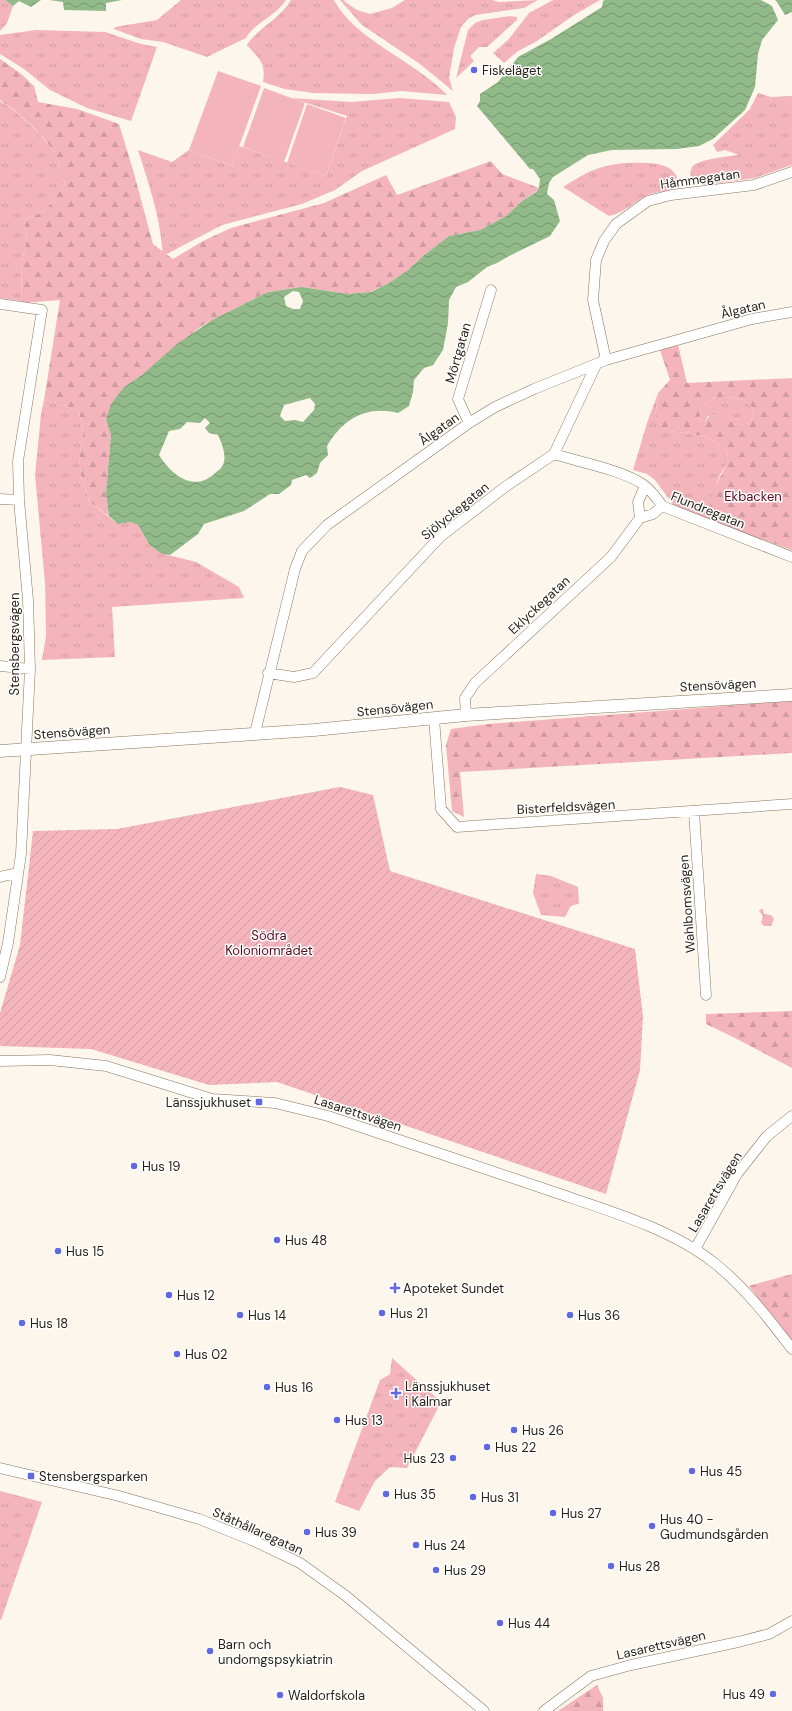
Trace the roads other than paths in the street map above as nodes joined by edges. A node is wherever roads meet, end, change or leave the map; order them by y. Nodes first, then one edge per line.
1 (792, 172) edge
2 (491, 290) dead end
3 (0, 304) edge
4 (792, 312) edge
5 (606, 360) junction
6 (596, 365) junction
7 (469, 423) junction
8 (554, 454) junction
9 (644, 486) junction
10 (0, 499) edge
11 (19, 500) junction
12 (662, 506) junction
13 (640, 518) junction
14 (792, 557) edge
15 (0, 666) edge
16 (30, 669) junction
17 (268, 673) junction
18 (792, 695) edge
19 (466, 714) junction
20 (434, 718) junction
21 (254, 733) junction
22 (26, 749) junction
23 (0, 751) edge
24 (792, 804) edge
25 (694, 812) junction
26 (17, 873) junction
27 (0, 877) edge
28 (0, 977) edge
29 (706, 995) dead end
30 (0, 1061) edge
31 (792, 1116) edge
32 (695, 1249) junction
33 (792, 1349) edge
34 (0, 1468) edge
35 (792, 1621) edge
36 (484, 1711) edge
37 (544, 1711) edge

1 - 5 street, Håmmegatan
2 - 7 street, Mörtgatan
3 - 11 street, Stensbergsvägen
4 - 5 street, Ålgatan
5 - 6 street, Ålgatan
6 - 7 street, Ålgatan
6 - 8 street
7 - 17 street, Ålgatan
8 - 9 street, Flundregatan
8 - 17 street, Sjölyckegatan
9 - 12 street, Flundregatan
9 - 13 street
10 - 11 street
11 - 16 street, Stensbergsvägen
12 - 13 street, Eklyckegatan
12 - 14 street, Flundregatan
13 - 19 street, Eklyckegatan
15 - 16 street
16 - 22 street, Stensbergsvägen
17 - 21 street, Ålgatan
18 - 19 street, Stensövägen
19 - 20 street, Stensövägen
20 - 21 street, Stensövägen
20 - 25 street, Bisterfeldsvägen
21 - 22 street, Stensövägen
22 - 23 street, Stensövägen
22 - 26 street, Stensbergsvägen
24 - 25 street, Bisterfeldsvägen
25 - 29 street, Wahlbomsvägen
26 - 27 street
26 - 28 street, Stensbergsvägen
30 - 32 street, Lasarettsvägen
31 - 32 street, Lasarettsvägen
32 - 33 street, Lasarettsvägen
34 - 36 street, Ståthållaregatan
35 - 37 street, Lasarettsvägen

